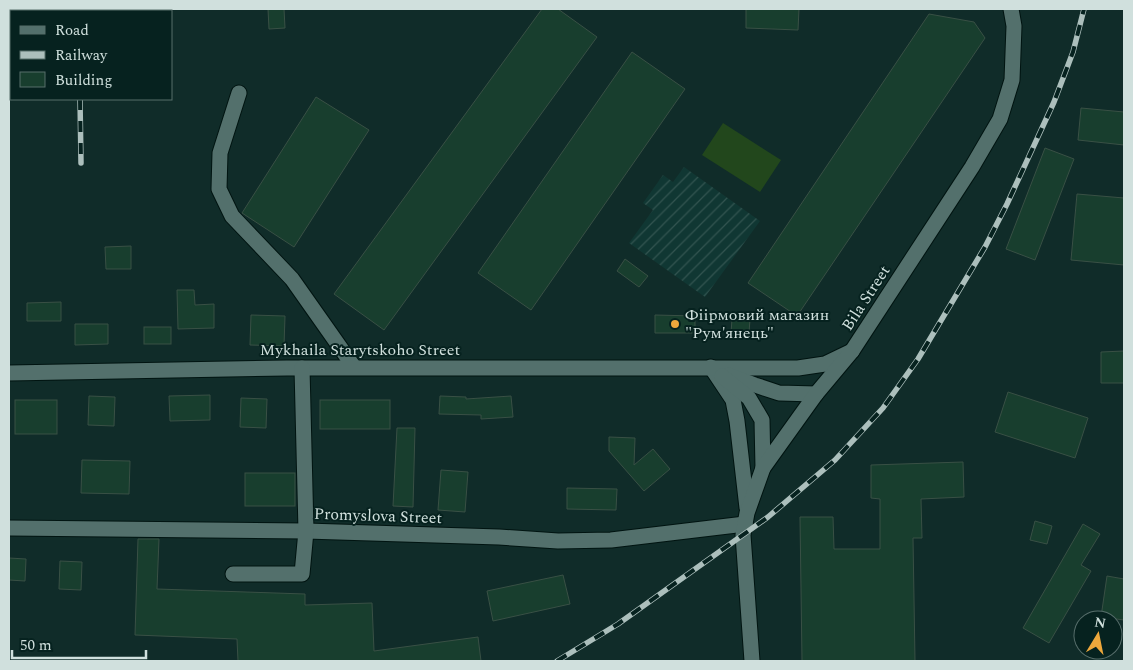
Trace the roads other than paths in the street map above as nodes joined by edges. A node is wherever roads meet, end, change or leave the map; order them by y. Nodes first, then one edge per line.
1 (1011, 9) edge
2 (239, 93) dead end
3 (852, 351) junction
4 (302, 368) junction
5 (354, 368) junction
6 (711, 368) junction
7 (9, 373) edge
8 (816, 394) junction
9 (764, 468) junction
10 (746, 518) junction
11 (9, 528) edge
12 (306, 531) junction
13 (233, 574) dead end
14 (752, 661) edge

1 - 3 street, Bila Street
2 - 5 street
3 - 6 street, Mykhaila Starytskoho Street
3 - 8 street, Bila Street
4 - 5 street, Mykhaila Starytskoho Street
4 - 7 street, Mykhaila Starytskoho Street
4 - 12 street
5 - 6 street, Mykhaila Starytskoho Street
6 - 8 street, Mykhaila Starytskoho Street
6 - 9 street
6 - 10 street
8 - 9 street, Bila Street
9 - 10 street, Bila Street
10 - 12 street, Promyslova Street
10 - 14 street, Bila Street
11 - 12 street, Promyslova Street
12 - 13 street

